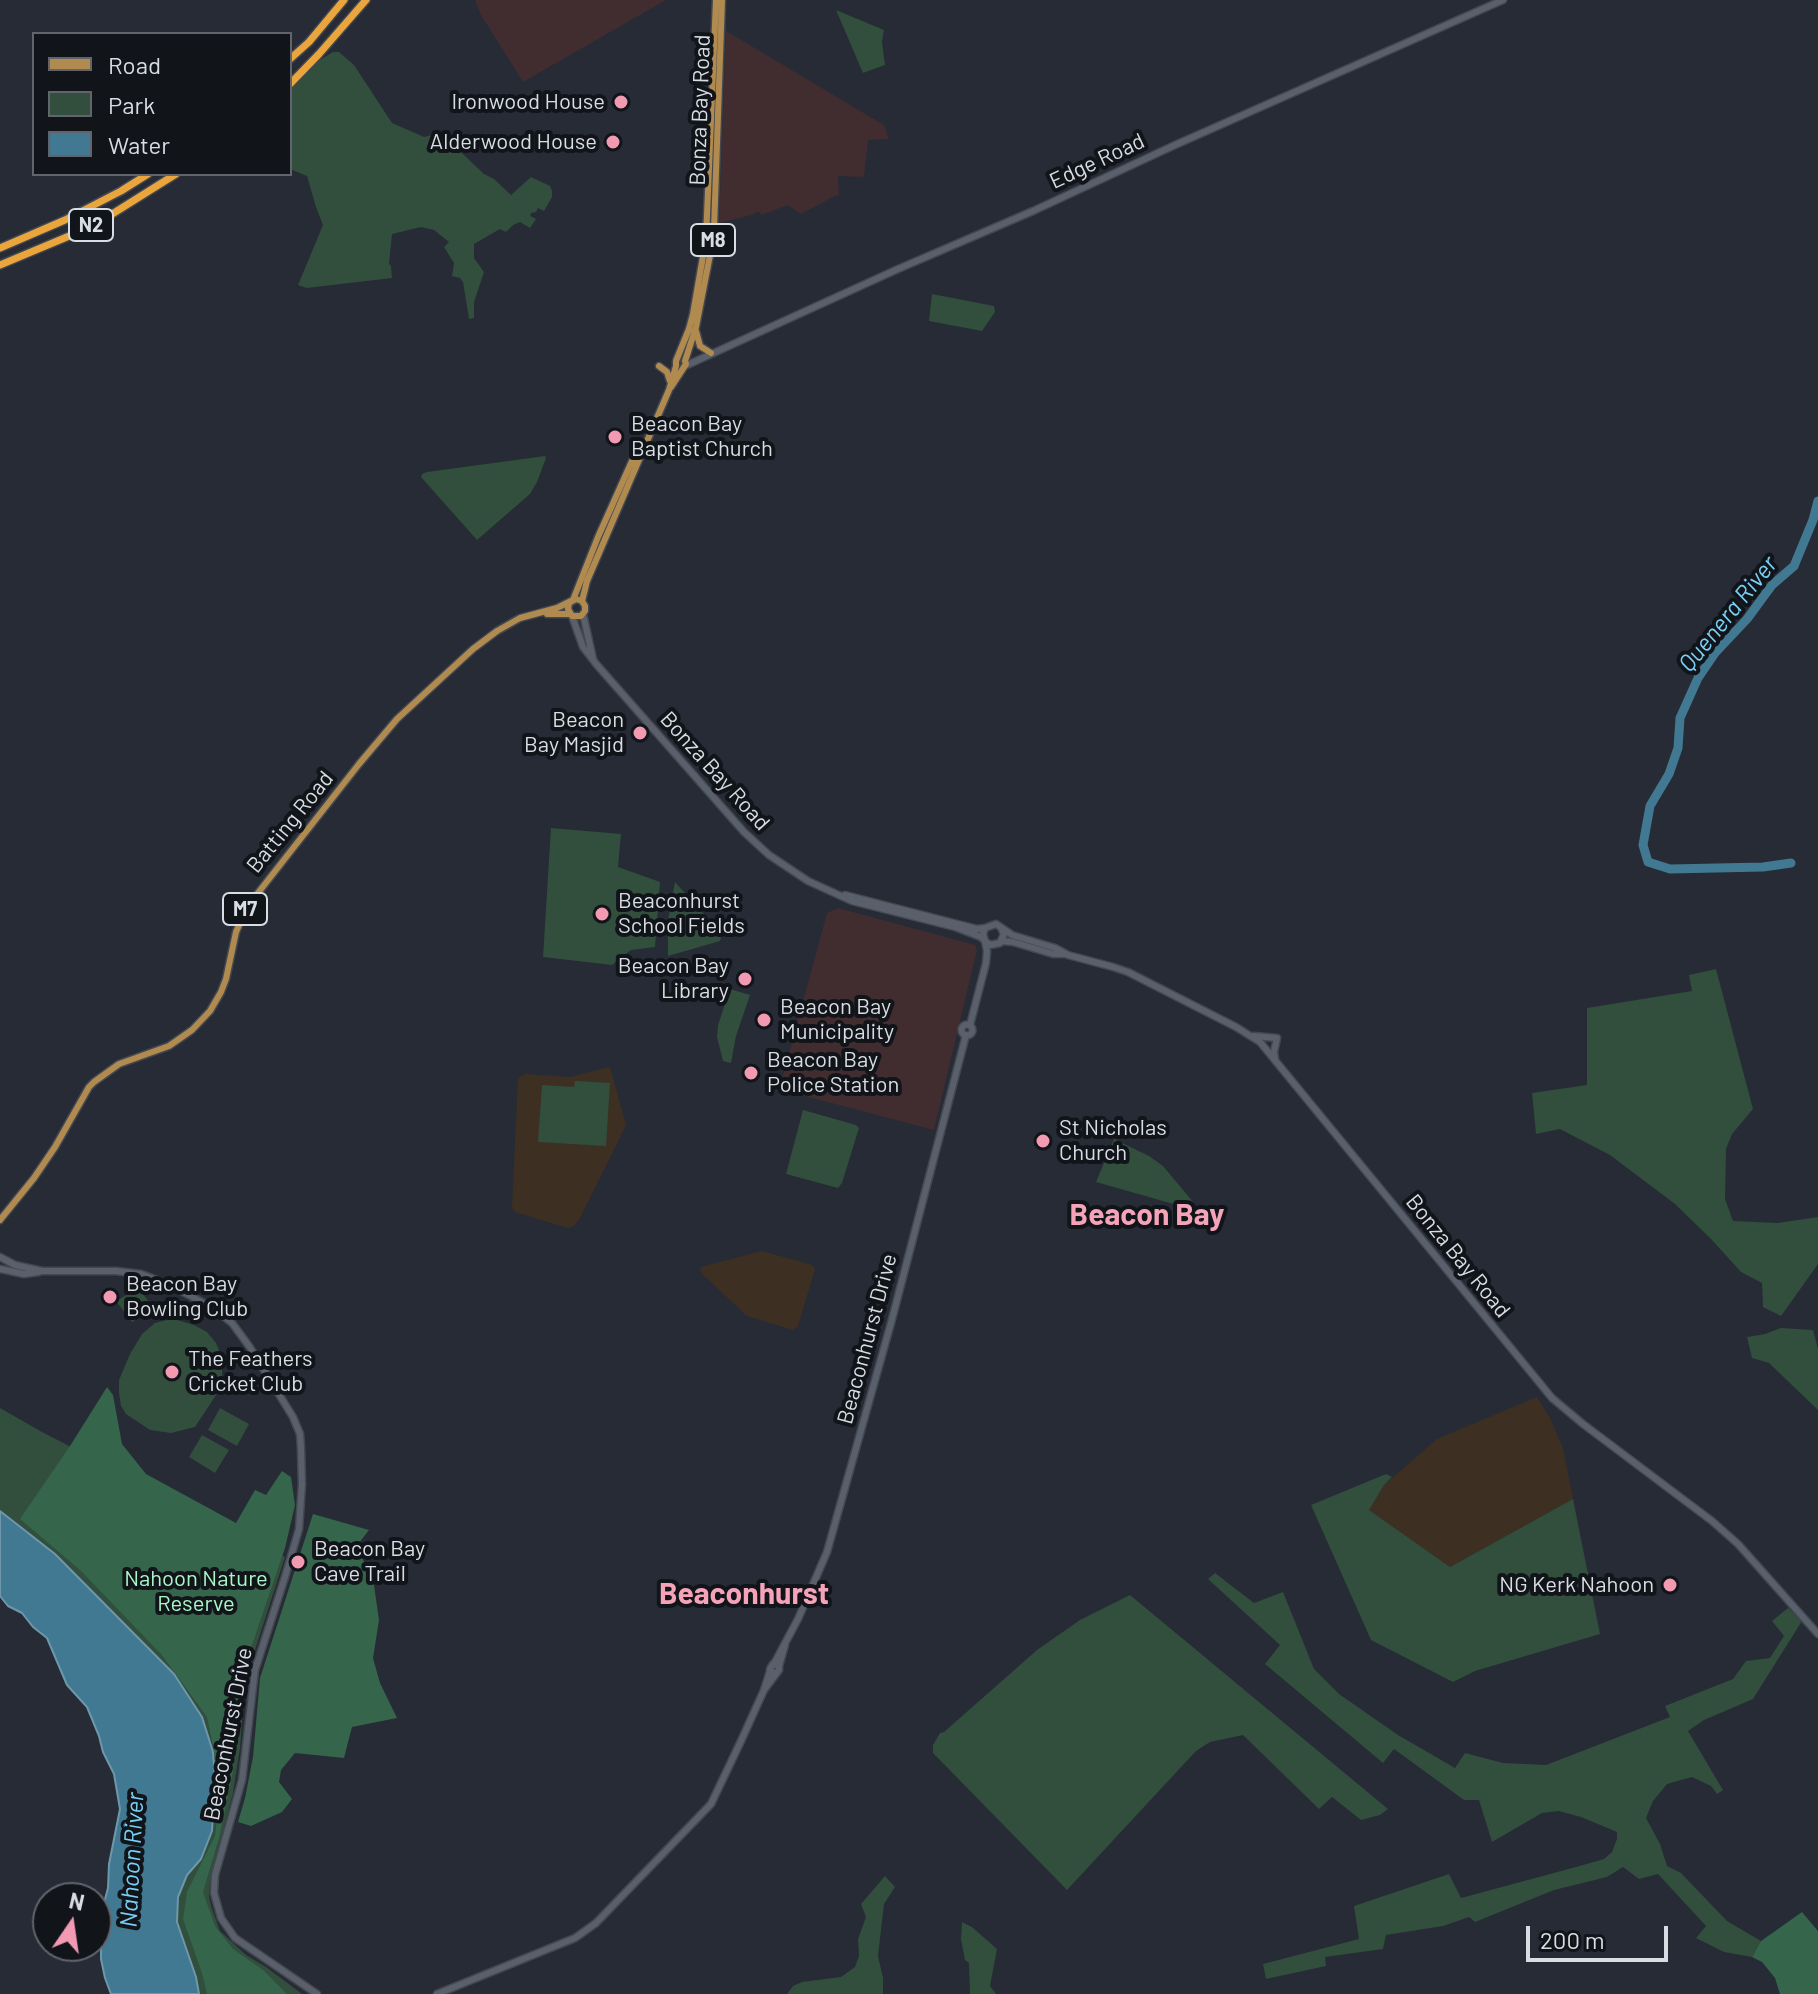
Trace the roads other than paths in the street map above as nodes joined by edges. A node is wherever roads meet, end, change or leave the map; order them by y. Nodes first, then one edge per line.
1 (344, 0) edge
2 (366, 0) edge
3 (716, 0) edge
4 (722, 0) edge
5 (1503, 0) edge
6 (292, 57) edge
7 (292, 82) edge
8 (145, 176) edge
9 (173, 176) edge
10 (0, 248) edge
11 (0, 265) edge
12 (696, 327) junction
13 (709, 354) junction
14 (682, 364) junction
15 (659, 366) dead end
16 (670, 388) junction
17 (647, 438) junction
18 (572, 600) junction
19 (582, 601) junction
20 (583, 614) junction
21 (531, 615) junction
22 (571, 615) junction
23 (593, 659) junction
24 (826, 890) junction
25 (985, 928) junction
26 (1001, 928) junction
27 (985, 941) junction
28 (1000, 943) junction
29 (1068, 955) junction
30 (986, 963) junction
31 (1251, 1036) junction
32 (1275, 1060) junction
33 (0, 1220) edge
34 (0, 1257) edge
35 (0, 1269) edge
36 (42, 1271) junction
37 (1818, 1634) edge
38 (317, 1994) edge
39 (437, 1994) edge

1 - 6 highway
2 - 7 highway
3 - 14 main road, Bonza Bay Road / M8
4 - 12 main road, Bonza Bay Road / M8
5 - 13 street, Edge Road
8 - 10 highway, N2
9 - 11 highway, N2
12 - 13 main road
12 - 14 main road, Bonza Bay Road / M8
13 - 14 street, Edge Road
14 - 16 main road, Bonza Bay Road / M8
15 - 16 main road
16 - 17 main road, Bonza Bay Road / M8
17 - 18 main road, Bonza Bay Road / M8
17 - 19 main road, Bonza Bay Road / M8
18 - 19 main road
18 - 21 main road, Batting Road
18 - 22 main road
19 - 20 main road
20 - 22 main road
20 - 23 street, Bonza Bay Road
21 - 22 main road, Batting Road
21 - 33 main road, Batting Road / M7
22 - 23 street, Bonza Bay Road
23 - 24 street, Bonza Bay Road
24 - 25 street, Bonza Bay Road
24 - 27 street, Bonza Bay Road
25 - 26 street
25 - 27 street
26 - 28 street
26 - 29 street, Bonza Bay Road
27 - 28 street
27 - 30 street
28 - 29 street, Bonza Bay Road
28 - 30 street
29 - 31 street, Bonza Bay Road
30 - 39 street, Beaconhurst Drive
31 - 32 street, Bonza Bay Road
31 - 32 street
32 - 37 street, Bonza Bay Road
34 - 36 street, Beaconhurst Drive
35 - 36 street, Beaconhurst Drive
36 - 38 street, Beaconhurst Drive

